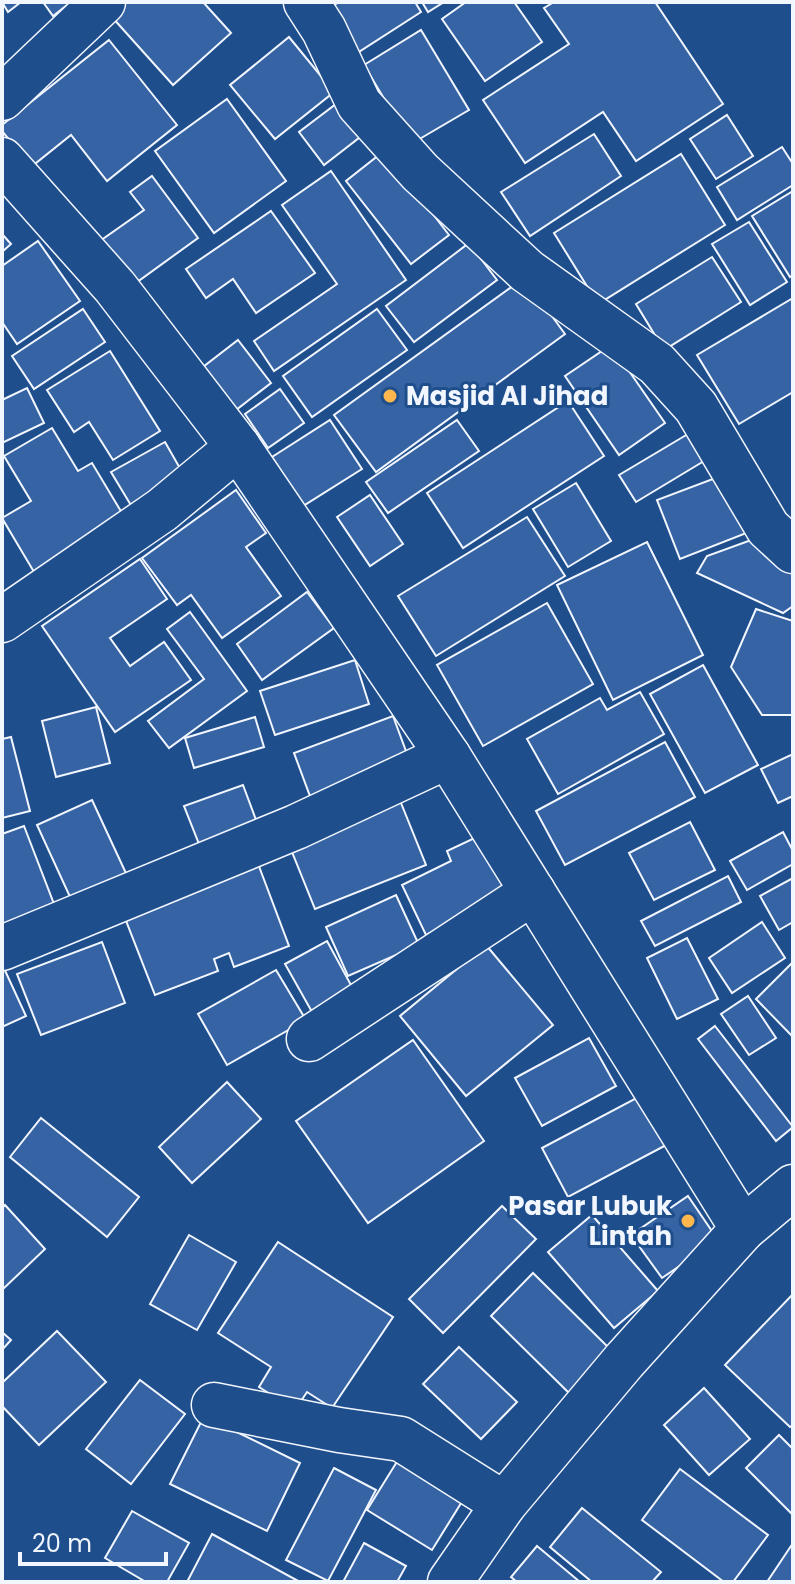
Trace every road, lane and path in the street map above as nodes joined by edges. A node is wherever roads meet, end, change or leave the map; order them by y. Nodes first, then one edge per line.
1 (103, 2) edge
2 (306, 2) edge
3 (2, 98) edge
4 (2, 160) edge
5 (238, 447) junction
6 (793, 551) edge
7 (2, 620) edge
8 (448, 756) junction
9 (533, 892) junction
10 (2, 948) edge
11 (309, 1039) dead end
12 (793, 1187) edge
13 (743, 1229) junction
14 (214, 1405) dead end
15 (504, 1504) junction
16 (450, 1582) edge

1 - 3 street
2 - 6 street
4 - 5 street
5 - 7 street
5 - 8 street
8 - 9 street
8 - 10 street
9 - 11 street
9 - 13 street
12 - 13 street
13 - 15 street
14 - 15 street
15 - 16 street

